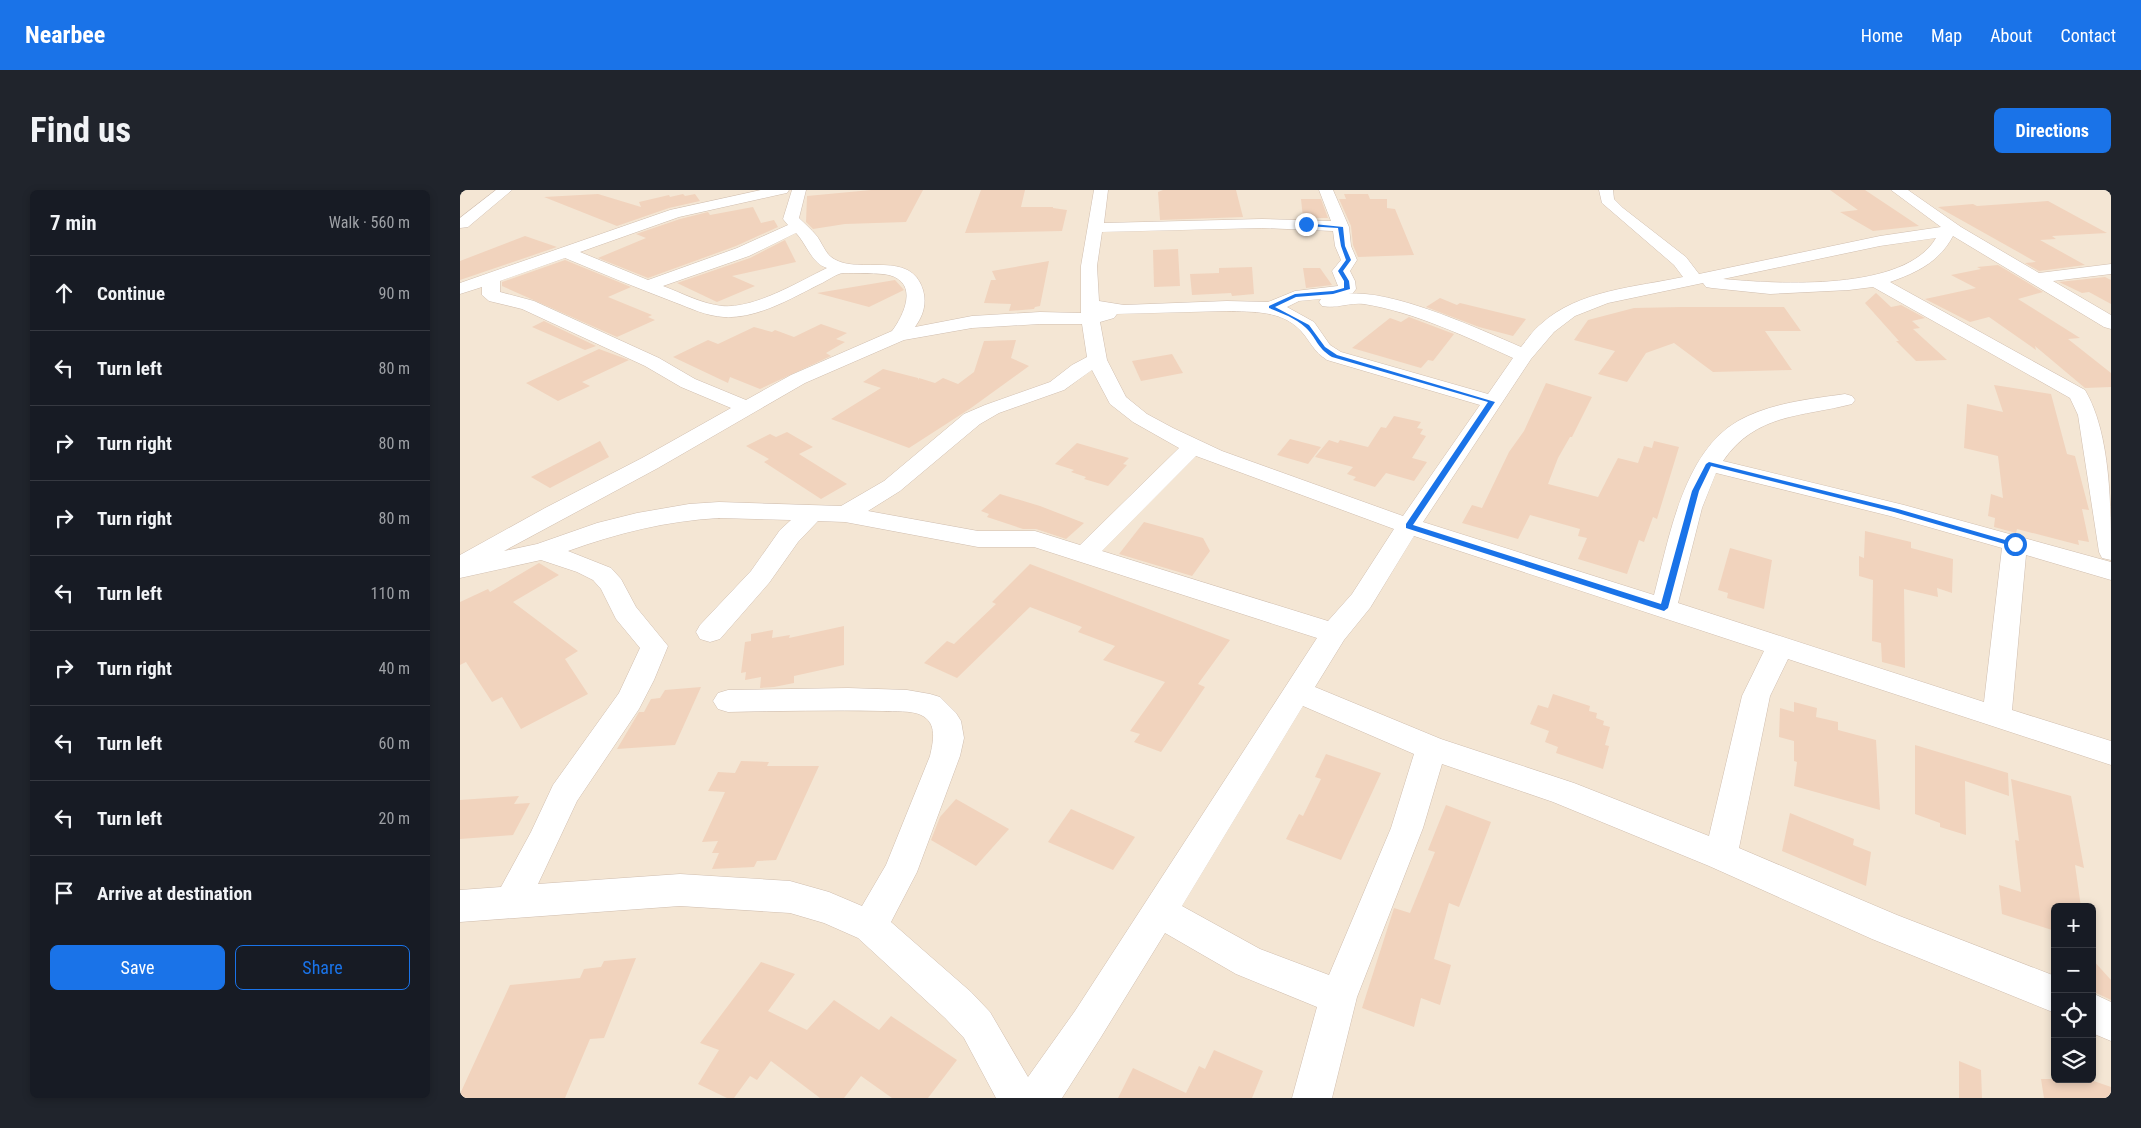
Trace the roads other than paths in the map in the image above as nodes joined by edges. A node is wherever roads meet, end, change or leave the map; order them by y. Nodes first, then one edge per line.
1 (505, 190) edge
2 (799, 190) edge
3 (1101, 190) edge
4 (1326, 190) edge
5 (1606, 190) edge
6 (1898, 190) edge
7 (771, 191) edge
8 (461, 226) edge
9 (798, 226) junction
10 (1096, 227) junction
11 (1340, 227) junction
12 (1951, 231) junction
13 (566, 252) junction
14 (840, 268) junction
15 (2111, 269) edge
16 (491, 278) junction
17 (2036, 278) junction
18 (1695, 280) junction
19 (1876, 281) junction
20 (647, 286) junction
21 (460, 289) edge
22 (1090, 306) junction
23 (1273, 306) junction
24 (2111, 324) edge
25 (899, 335) junction
26 (1524, 356) junction
27 (1098, 360) junction
28 (1844, 400) dead end
29 (1492, 402) junction
30 (746, 406) junction
31 (1192, 447) junction
32 (1709, 464) junction
33 (813, 512) junction
34 (553, 513) junction
35 (845, 514) junction
36 (637, 521) junction
37 (1408, 526) junction
38 (2015, 544) junction
39 (542, 552) junction
40 (2111, 552) edge
41 (1084, 555) junction
42 (460, 564) edge
43 (460, 569) edge
44 (2111, 571) edge
45 (1664, 608) junction
46 (710, 632) dead end
47 (1334, 633) junction
48 (1780, 646) junction
49 (1296, 691) junction
50 (728, 701) dead end
51 (1997, 717) junction
52 (1431, 748) junction
53 (2111, 753) edge
54 (1721, 856) junction
55 (511, 902) junction
56 (460, 906) edge
57 (1158, 911) junction
58 (870, 926) junction
59 (2051, 993) edge
60 (1338, 997) junction
61 (2096, 1008) edge
62 (2111, 1010) edge
63 (2096, 1014) edge
64 (2111, 1022) edge
65 (1018, 1098) edge
66 (1038, 1098) edge
67 (1312, 1098) edge

1 - 8 street
2 - 9 street
3 - 10 street
4 - 11 street
5 - 18 street
6 - 12 street
7 - 13 street
9 - 14 street
9 - 20 street
10 - 11 street
10 - 22 street
11 - 23 street
12 - 17 street
12 - 18 street
12 - 19 street
13 - 16 street
13 - 20 street
14 - 20 street
14 - 25 street
15 - 17 street
16 - 21 street
16 - 30 street
17 - 24 street
18 - 19 street
18 - 26 street
19 - 40 street
22 - 23 street
22 - 25 street
22 - 27 street
23 - 26 street
23 - 29 street
25 - 30 street
26 - 29 street
27 - 31 street
27 - 35 street
28 - 32 street
29 - 37 street
30 - 34 street
31 - 37 street
31 - 41 street
32 - 38 street
32 - 45 street
33 - 35 street
33 - 36 street
33 - 46 street
34 - 36 street
34 - 42 street
35 - 41 street
36 - 39 street
37 - 45 street
37 - 47 street
38 - 44 street
38 - 51 street
39 - 43 street
39 - 55 street
41 - 47 street
45 - 48 street
47 - 49 street
48 - 51 street
48 - 54 street
49 - 52 street
49 - 57 street
50 - 58 street
51 - 53 street
52 - 54 street
52 - 60 street
54 - 59 street
55 - 56 street
55 - 58 street
57 - 60 street
57 - 66 street
58 - 65 street
60 - 67 street
61 - 62 street
63 - 64 street

